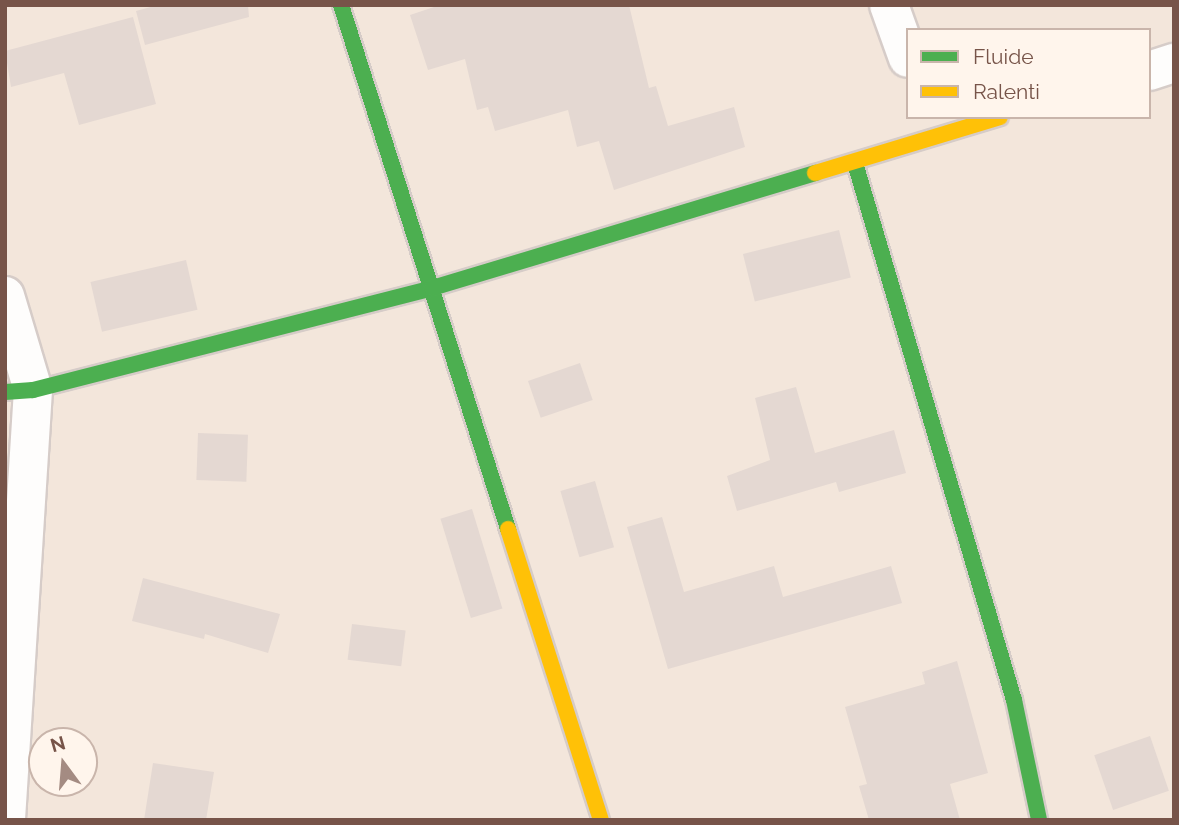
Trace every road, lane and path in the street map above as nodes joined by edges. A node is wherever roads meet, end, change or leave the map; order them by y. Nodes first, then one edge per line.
1 (341, 5) edge
2 (889, 5) edge
3 (906, 52) edge
4 (1174, 63) edge
5 (1151, 70) edge
6 (980, 119) edge
7 (931, 124) edge
8 (855, 163) junction
9 (432, 288) junction
10 (5, 296) edge
11 (19, 391) edge
12 (6, 820) edge
13 (601, 820) edge
14 (1040, 820) edge

1 - 9 street
2 - 3 street
4 - 5 street
6 - 7 street
7 - 8 street
8 - 9 street
8 - 14 street
9 - 11 street
9 - 13 street
10 - 11 street
11 - 12 street

